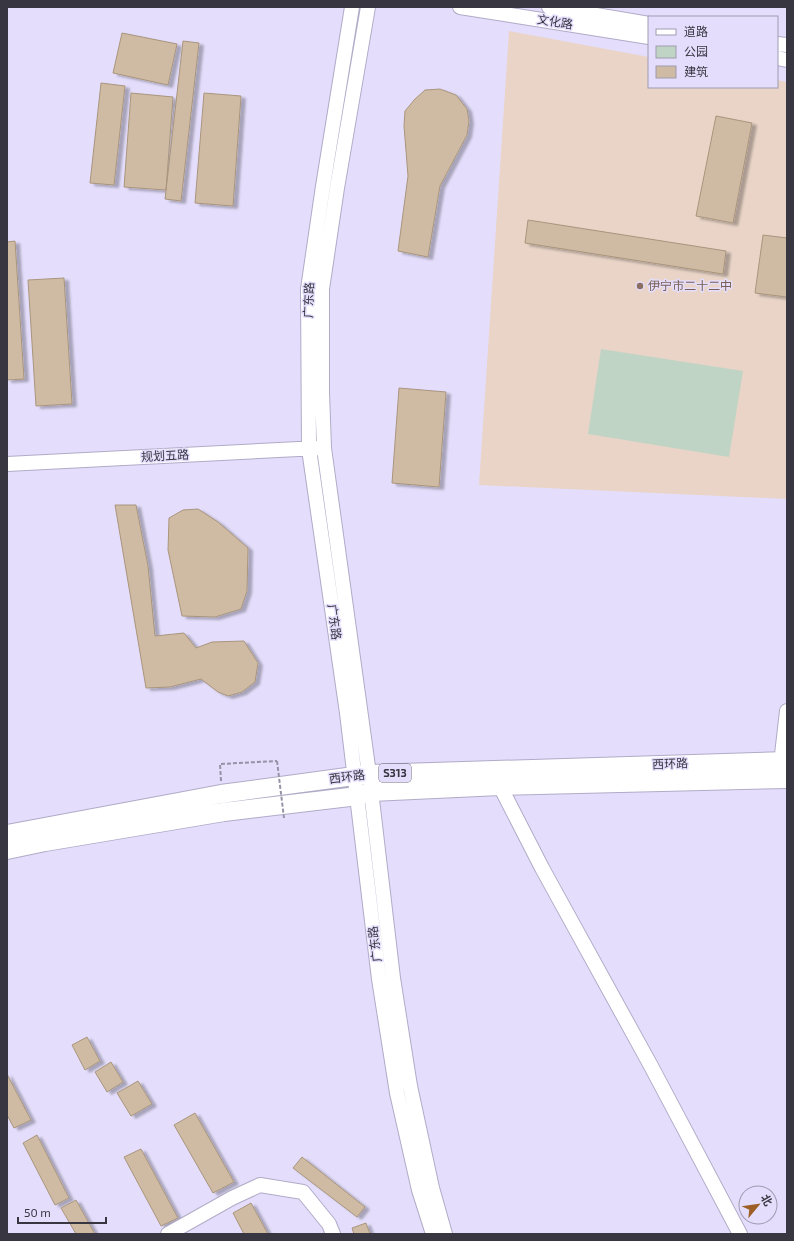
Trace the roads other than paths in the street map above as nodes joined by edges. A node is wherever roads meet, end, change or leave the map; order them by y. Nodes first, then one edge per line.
1 (352, 7) edge
2 (368, 7) edge
3 (460, 7) edge
4 (549, 7) edge
5 (648, 24) edge
6 (648, 37) edge
7 (324, 448) junction
8 (309, 449) junction
9 (7, 464) edge
10 (787, 711) edge
11 (783, 770) edge
12 (362, 775) junction
13 (500, 786) junction
14 (364, 794) junction
15 (7, 834) edge
16 (7, 850) edge
17 (168, 1234) edge
18 (333, 1234) edge
19 (433, 1234) edge
20 (445, 1234) edge
21 (740, 1234) edge

1 - 8 street, 广东路
2 - 7 street, 广东路
3 - 6 street, 文化路
4 - 5 street, 文化路
7 - 8 street, 规划五路
7 - 12 street, 广东路
8 - 9 street, 规划五路
8 - 12 street, 广东路
10 - 11 street
11 - 12 main road, 西环路 / S313
11 - 13 main road, 西环路 / S313
12 - 14 street, 广东路
12 - 15 main road, 西环路 / S313
13 - 14 main road, 西环路 / S313
13 - 21 street
14 - 16 main road, 西环路 / S313
14 - 19 street, 广东路
14 - 20 street, 广东路
17 - 18 street

